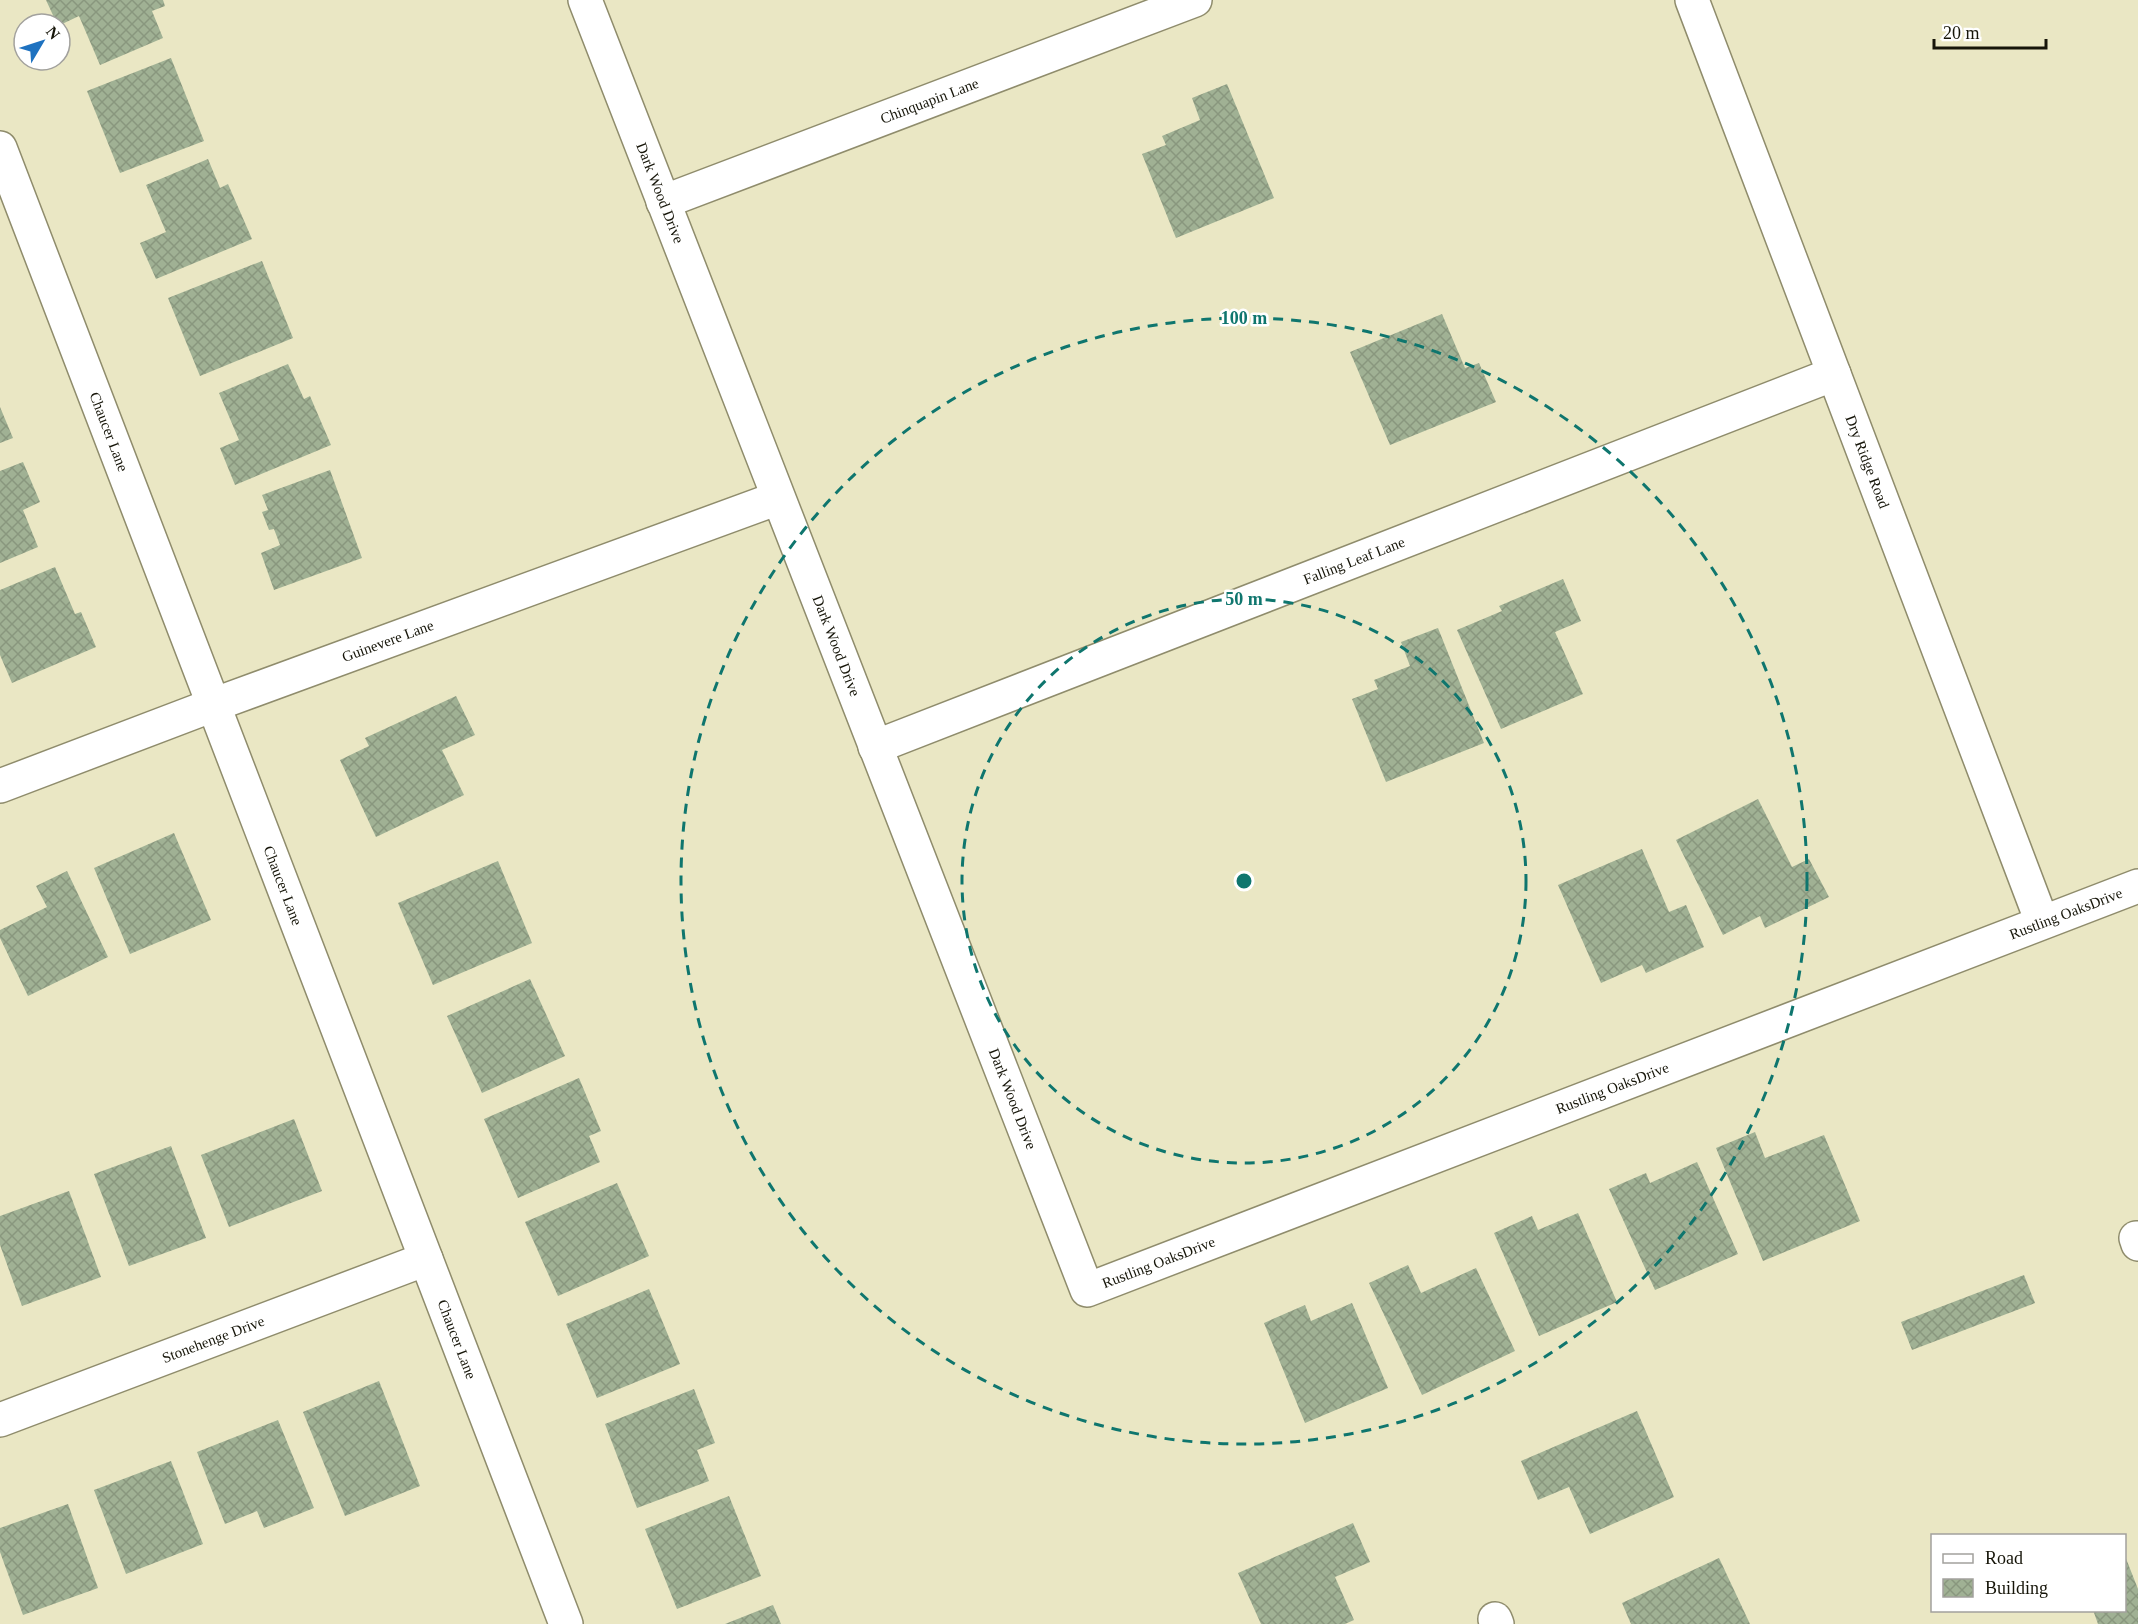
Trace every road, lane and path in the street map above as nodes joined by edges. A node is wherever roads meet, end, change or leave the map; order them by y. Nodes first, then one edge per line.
1 (585, 0) edge
2 (1195, 0) edge
3 (1692, 0) edge
4 (0, 148) edge
5 (663, 202) junction
6 (1834, 374) junction
7 (778, 498) junction
8 (213, 705) junction
9 (875, 747) junction
10 (0, 786) edge
11 (2138, 885) edge
12 (2042, 922) junction
13 (426, 1259) junction
14 (1087, 1290) joint
15 (0, 1420) edge
16 (566, 1624) edge

1 - 5 street, Dark Wood Drive
2 - 5 street, Chinquapin Lane
3 - 6 street, Dry Ridge Road
4 - 8 street, Chaucer Lane
5 - 7 street, Dark Wood Drive
6 - 9 street, Falling Leaf Lane
6 - 12 street, Dry Ridge Road
7 - 8 street, Guinevere Lane
7 - 9 street, Dark Wood Drive
8 - 10 street, Guinevere Lane
8 - 13 street, Chaucer Lane
9 - 14 street, Dark Wood Drive
11 - 12 street, Rustling OaksDrive
12 - 14 street, Rustling OaksDrive
13 - 15 street, Stonehenge Drive
13 - 16 street, Chaucer Lane

